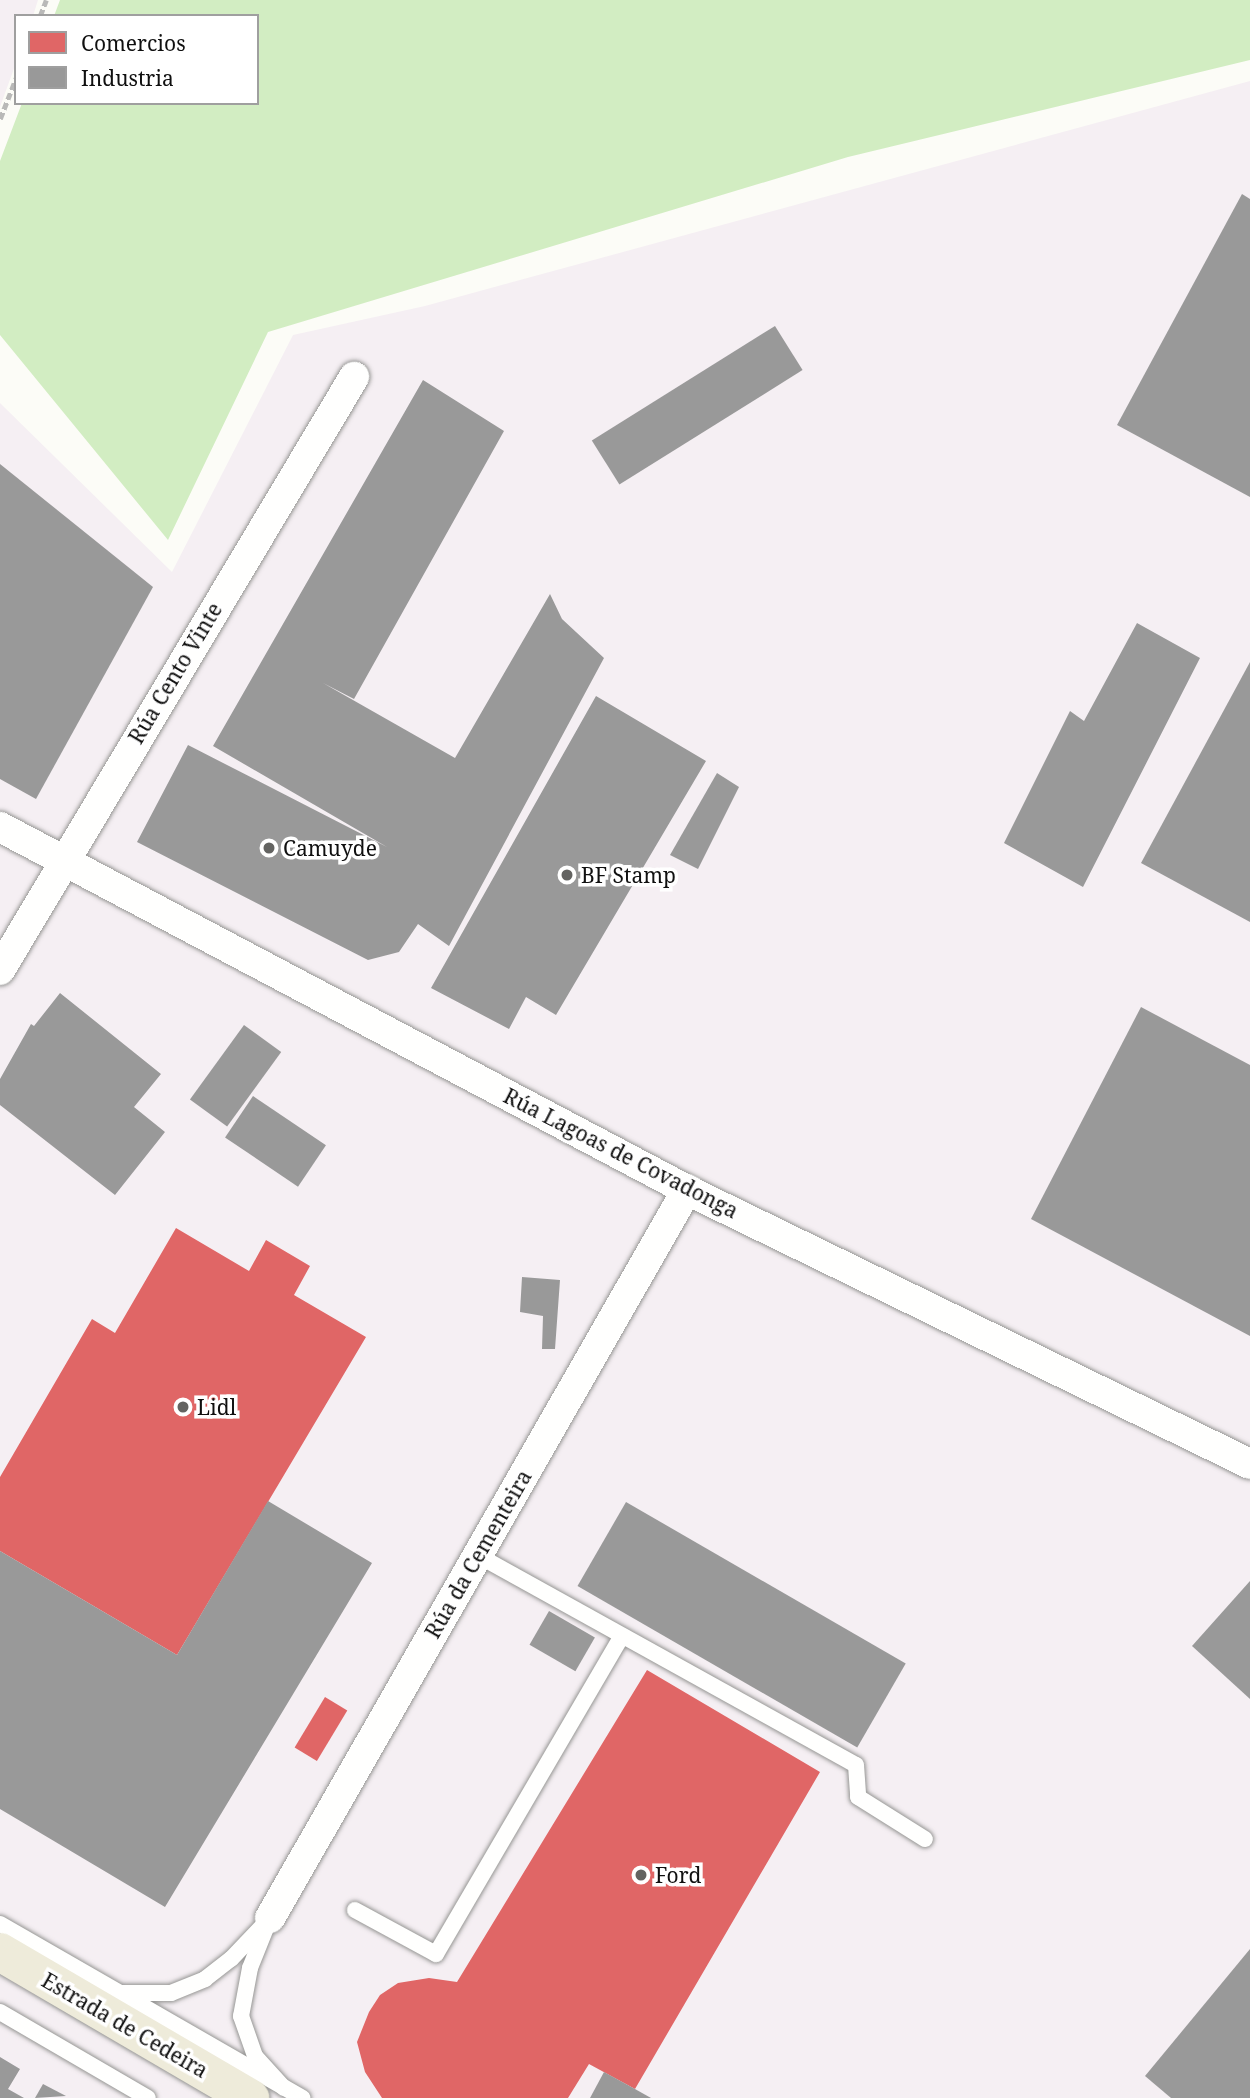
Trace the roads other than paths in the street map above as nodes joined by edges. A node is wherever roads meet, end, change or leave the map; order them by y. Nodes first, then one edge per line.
1 (354, 377) dead end
2 (0, 827) edge
3 (63, 859) junction
4 (0, 970) edge
5 (687, 1190) junction
6 (1250, 1464) edge
7 (477, 1555) junction
8 (622, 1636) junction
9 (925, 1839) dead end
10 (355, 1910) dead end
11 (270, 1917) junction
12 (0, 1924) edge
13 (0, 1952) edge
14 (0, 1978) edge
15 (117, 1993) junction
16 (0, 2012) edge
17 (267, 2093) edge
18 (148, 2098) edge
19 (206, 2098) edge
20 (302, 2098) edge

1 - 3 street, Rúa Cento Vinte
2 - 3 street, Rúa Lagoas de Covadonga
3 - 4 street, Rúa Cento Vinte
3 - 5 street, Rúa Lagoas de Covadonga
5 - 6 street, Rúa Lagoas de Covadonga
5 - 7 street, Rúa da Cementeira
7 - 8 lane
7 - 11 street, Rúa da Cementeira
8 - 9 lane
8 - 10 lane
11 - 15 lane
11 - 17 lane
12 - 15 lane
13 - 17 main road, Estrada de Cedeira
14 - 19 main road, Estrada de Cedeira
15 - 17 lane
16 - 18 lane
17 - 20 lane

